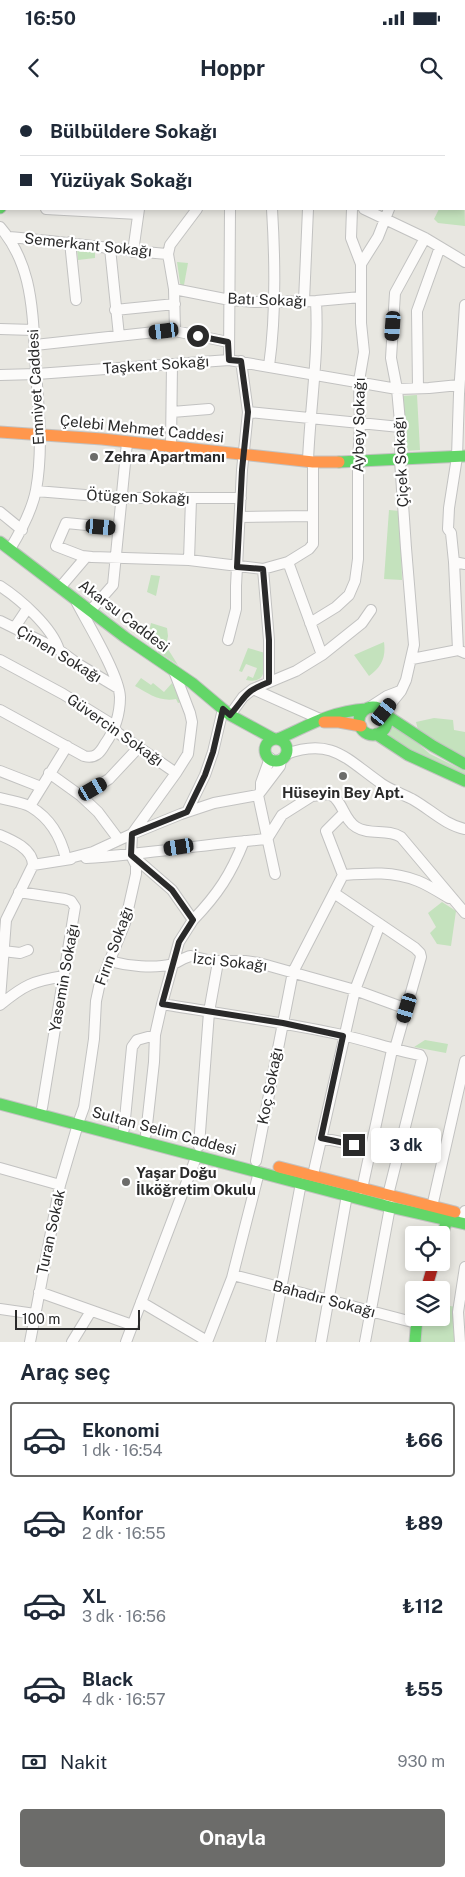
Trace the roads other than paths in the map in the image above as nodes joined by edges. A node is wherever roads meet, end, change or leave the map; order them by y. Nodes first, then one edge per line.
1 (92, 210) edge
2 (196, 210) edge
3 (230, 210) edge
4 (272, 210) edge
5 (308, 210) edge
6 (352, 210) edge
7 (370, 210) edge
8 (139, 211) edge
9 (387, 213) edge
10 (0, 227) edge
11 (8, 237) junction
12 (425, 238) junction
13 (70, 242) junction
14 (440, 247) junction
15 (110, 248) junction
16 (133, 252) junction
17 (168, 254) junction
18 (465, 262) edge
19 (362, 264) junction
20 (174, 289) junction
21 (361, 297) junction
22 (76, 300) dead end
23 (230, 300) junction
24 (316, 301) junction
25 (272, 302) junction
26 (304, 302) junction
27 (175, 304) junction
28 (465, 305) edge
29 (115, 310) junction
30 (0, 329) edge
31 (34, 330) junction
32 (175, 331) junction
33 (119, 336) junction
34 (228, 342) junction
35 (35, 345) junction
36 (229, 360) junction
37 (241, 361) junction
38 (172, 364) junction
39 (269, 366) junction
40 (36, 374) junction
41 (314, 374) junction
42 (0, 375) edge
43 (359, 381) junction
44 (459, 385) junction
45 (397, 388) junction
46 (418, 388) junction
47 (209, 409) dead end
48 (172, 412) junction
49 (248, 412) junction
50 (310, 418) junction
51 (360, 424) junction
52 (400, 427) junction
53 (0, 432) edge
54 (40, 435) junction
55 (127, 443) junction
56 (171, 448) junction
57 (244, 454) junction
58 (461, 457) edge
59 (400, 460) junction
60 (310, 461) junction
61 (358, 462) junction
62 (36, 491) junction
63 (122, 498) junction
64 (241, 498) junction
65 (191, 499) junction
66 (0, 512) edge
67 (313, 516) junction
68 (240, 517) junction
69 (118, 528) junction
70 (22, 530) junction
71 (3, 547) edge
72 (86, 557) junction
73 (115, 557) junction
74 (189, 560) junction
75 (288, 562) junction
76 (454, 562) junction
77 (465, 564) edge
78 (237, 567) junction
79 (263, 569) junction
80 (63, 584) dead end
81 (0, 586) edge
82 (75, 598) junction
83 (27, 609) junction
84 (91, 610) junction
85 (371, 610) dead end
86 (0, 621) edge
87 (310, 624) junction
88 (15, 627) junction
89 (228, 640) dead end
90 (59, 650) junction
91 (461, 651) edge
92 (322, 655) junction
93 (412, 659) junction
94 (0, 660) edge
95 (174, 671) junction
96 (269, 682) junction
97 (118, 688) junction
98 (253, 689) junction
99 (401, 691) junction
100 (368, 708) junction
101 (0, 710) edge
102 (226, 712) junction
103 (385, 713) junction
104 (320, 719) junction
105 (361, 726) junction
106 (115, 730) junction
107 (376, 734) junction
108 (276, 739) junction
109 (67, 746) junction
110 (138, 747) junction
111 (278, 754) junction
112 (465, 764) edge
113 (0, 772) edge
114 (49, 773) junction
115 (176, 773) junction
116 (465, 781) edge
117 (41, 786) junction
118 (259, 793) junction
119 (81, 796) junction
120 (0, 798) edge
121 (30, 806) junction
122 (187, 812) junction
123 (344, 813) junction
124 (465, 829) edge
125 (0, 834) edge
126 (132, 834) junction
127 (267, 839) junction
128 (119, 840) junction
129 (244, 841) junction
130 (131, 855) junction
131 (66, 859) junction
132 (33, 865) junction
133 (275, 874) dead end
134 (343, 875) junction
135 (19, 892) junction
136 (334, 893) junction
137 (460, 904) edge
138 (3, 919) edge
139 (193, 920) junction
140 (380, 924) junction
141 (28, 950) dead end
142 (3, 951) junction
143 (110, 961) junction
144 (218, 962) junction
145 (172, 964) junction
146 (293, 972) junction
147 (64, 976) junction
148 (355, 990) junction
149 (0, 999) edge
150 (162, 1004) junction
151 (0, 1005) edge
152 (407, 1008) junction
153 (209, 1012) junction
154 (283, 1023) junction
155 (155, 1035) junction
156 (343, 1036) junction
157 (392, 1050) junction
158 (465, 1061) edge
159 (0, 1098) edge
160 (0, 1104) edge
161 (42, 1108) junction
162 (79, 1121) junction
163 (124, 1130) junction
164 (146, 1134) junction
165 (321, 1138) junction
166 (371, 1148) junction
167 (198, 1151) junction
168 (258, 1166) junction
169 (0, 1168) edge
170 (307, 1179) junction
171 (60, 1185) junction
172 (362, 1188) junction
173 (388, 1195) junction
174 (347, 1196) junction
175 (390, 1207) junction
176 (432, 1207) junction
177 (464, 1218) edge
178 (447, 1220) junction
179 (445, 1226) edge
180 (465, 1267) edge
181 (233, 1276) junction
182 (282, 1288) junction
183 (38, 1292) junction
184 (329, 1301) junction
185 (141, 1302) junction
186 (0, 1309) edge
187 (90, 1311) junction
188 (370, 1312) junction
189 (461, 1312) edge
190 (35, 1314) junction
191 (405, 1318) edge
192 (132, 1326) junction
193 (416, 1326) edge
194 (30, 1342) edge
195 (72, 1342) edge
196 (126, 1342) edge
197 (207, 1342) edge
198 (270, 1342) edge
199 (321, 1342) edge
200 (365, 1342) edge
201 (415, 1342) edge
202 (460, 1342) edge

1 - 8 street
2 - 17 street
3 - 23 street
4 - 25 street
5 - 26 street
6 - 19 street, Aybey Sokağı
7 - 9 street
8 - 16 street
9 - 12 street
9 - 19 street
10 - 11 street, Emniyet Caddesi
11 - 13 street, Semerkant Sokağı
11 - 31 street, Emniyet Caddesi
12 - 14 street
12 - 45 street, Çiçek Sokağı
13 - 15 street, Semerkant Sokağı
13 - 22 street
14 - 18 street
14 - 46 street
15 - 16 street, Semerkant Sokağı
15 - 29 street
16 - 17 street, Semerkant Sokağı
17 - 20 street
19 - 21 street, Aybey Sokağı
20 - 23 street, Batı Sokağı
20 - 27 street
21 - 24 street, Batı Sokağı
21 - 43 street, Aybey Sokağı
23 - 25 street, Batı Sokağı
23 - 34 street
24 - 26 street, Batı Sokağı
24 - 41 street
25 - 26 street, Batı Sokağı
25 - 39 street
27 - 29 street
27 - 32 street
28 - 44 street
29 - 33 street
30 - 31 street
31 - 35 street, Emniyet Caddesi
32 - 33 street
32 - 34 street
33 - 35 street
34 - 36 street
35 - 40 street, Emniyet Caddesi
36 - 37 street, Taşkent Sokağı
36 - 38 street, Taşkent Sokağı
37 - 39 street, Taşkent Sokağı
37 - 49 street
38 - 40 street, Taşkent Sokağı
38 - 48 street
39 - 41 street, Taşkent Sokağı
40 - 42 street, Taşkent Sokağı
40 - 54 street, Emniyet Caddesi
41 - 43 street, Taşkent Sokağı
41 - 50 street
43 - 45 street, Taşkent Sokağı
43 - 51 street, Aybey Sokağı
44 - 46 street, Taşkent Sokağı
44 - 58 street
45 - 46 street, Taşkent Sokağı
45 - 52 street, Çiçek Sokağı
47 - 48 street
48 - 56 street
49 - 50 street
49 - 57 street
50 - 51 street
50 - 60 street
51 - 52 street
51 - 61 street, Aybey Sokağı
52 - 59 street, Çiçek Sokağı
53 - 54 main road, Çelebi Mehmet Caddesi
54 - 55 main road, Çelebi Mehmet Caddesi
54 - 62 street, Emniyet Caddesi
55 - 56 main road, Çelebi Mehmet Caddesi
55 - 63 street
56 - 57 main road, Çelebi Mehmet Caddesi
57 - 60 main road, Çelebi Mehmet Caddesi
57 - 64 street
58 - 59 main road, Çelebi Mehmet Caddesi
58 - 76 street
59 - 61 main road, Çelebi Mehmet Caddesi
59 - 93 street, Çiçek Sokağı
60 - 61 main road, Çelebi Mehmet Caddesi
60 - 67 street
61 - 87 street, Aybey Sokağı
62 - 63 street, Ötügen Sokağı
62 - 70 street, Emniyet Caddesi
63 - 65 street, Ötügen Sokağı
63 - 69 street
64 - 65 street, Ötügen Sokağı
64 - 68 street
65 - 74 street
66 - 70 street
67 - 68 street
67 - 75 street
68 - 78 street
69 - 72 street
69 - 73 street
70 - 71 street, Emniyet Caddesi
71 - 82 main road, Akarsu Caddesi
72 - 73 street
72 - 80 street
73 - 74 street
73 - 84 street
74 - 78 street
75 - 79 street
75 - 87 street
76 - 77 street
76 - 91 street
78 - 79 street
78 - 89 street
79 - 96 street
81 - 83 street
82 - 84 main road, Akarsu Caddesi
82 - 97 street
83 - 88 street
83 - 90 street
84 - 95 main road, Akarsu Caddesi
85 - 92 street
86 - 88 street, Çimen Sokağı
87 - 92 street
88 - 90 street, Çimen Sokağı
90 - 97 street, Çimen Sokağı
91 - 93 street
92 - 96 street
93 - 99 street, Çiçek Sokağı
94 - 106 street, Güvercin Sokağı
95 - 102 main road, Akarsu Caddesi
95 - 115 street
96 - 98 street
97 - 106 street
98 - 102 street
98 - 104 street
99 - 100 street
99 - 103 street, Çiçek Sokağı
100 - 103 main road
100 - 104 main road
100 - 105 main road
101 - 109 street
102 - 108 main road, Akarsu Caddesi
102 - 111 main road, Akarsu Caddesi
102 - 122 street
103 - 107 main road
103 - 112 main road
104 - 108 main road
105 - 107 main road
105 - 111 main road
106 - 109 street
106 - 110 street, Güvercin Sokağı
107 - 116 main road
108 - 111 main road, Akarsu Caddesi
108 - 111 main road
109 - 114 street
110 - 115 street, Güvercin Sokağı
110 - 119 street
111 - 118 street
111 - 124 street
113 - 117 street
114 - 117 street
114 - 119 street
115 - 126 street
117 - 121 street
118 - 122 street
118 - 127 street
119 - 128 street
120 - 121 street
121 - 131 street
122 - 126 street
123 - 127 street
123 - 134 street
123 - 137 street
125 - 132 street
126 - 128 street
126 - 130 street, Fırın Sokağı
127 - 129 street
127 - 133 street
128 - 131 street
129 - 130 street
129 - 139 street
130 - 131 street
130 - 139 street
130 - 143 street, Fırın Sokağı
131 - 132 street
132 - 135 street
134 - 136 street, Koç Sokağı
134 - 137 street
135 - 138 street
135 - 147 street, Yasemin Sokağı
136 - 140 street
136 - 146 street, Koç Sokağı
138 - 142 street
139 - 145 street
140 - 148 street
140 - 152 street
141 - 142 street
142 - 149 street
143 - 145 street, İzci Sokağı
143 - 162 street, Fırın Sokağı
144 - 145 street, İzci Sokağı
144 - 146 street, İzci Sokağı
144 - 153 street
145 - 150 street
146 - 148 street, İzci Sokağı
146 - 154 street, Koç Sokağı
147 - 151 street
147 - 161 street, Yasemin Sokağı
148 - 152 street, İzci Sokağı
148 - 156 street
150 - 153 street
150 - 155 street
152 - 157 street
153 - 154 street
153 - 167 street
154 - 156 street
154 - 168 street, Koç Sokağı
155 - 163 street
155 - 164 street
156 - 157 street
156 - 165 street
157 - 166 street
157 - 173 street
158 - 176 street
159 - 161 main road, Sultan Selim Caddesi
160 - 162 main road, Sultan Selim Caddesi
161 - 162 main road, Sultan Selim Caddesi
162 - 163 main road, Sultan Selim Caddesi
162 - 167 main road, Sultan Selim Caddesi
162 - 171 street, Turan Sokak
163 - 164 main road, Sultan Selim Caddesi
164 - 167 main road, Sultan Selim Caddesi
165 - 166 street
165 - 170 street
166 - 172 street
167 - 168 main road, Sultan Selim Caddesi
167 - 185 street
168 - 170 main road, Sultan Selim Caddesi
168 - 181 street, Koç Sokağı
169 - 171 street
170 - 172 main road, Sultan Selim Caddesi
170 - 174 main road, Sultan Selim Caddesi
170 - 182 street
171 - 183 street, Turan Sokak
172 - 173 main road, Sultan Selim Caddesi
173 - 175 street
173 - 176 main road, Sultan Selim Caddesi
174 - 175 main road, Sultan Selim Caddesi
174 - 184 street
175 - 178 main road, Sultan Selim Caddesi
175 - 188 street
176 - 177 main road, Sultan Selim Caddesi
177 - 178 main road, Sultan Selim Caddesi
178 - 179 main road
180 - 189 street
181 - 182 street, Bahadır Sokağı
181 - 197 street, Koç Sokağı
182 - 184 street, Bahadır Sokağı
182 - 198 street
183 - 187 street
183 - 190 street, Turan Sokak
184 - 188 street, Bahadır Sokağı
184 - 199 street
185 - 192 street
185 - 197 street
186 - 190 street
187 - 192 street
187 - 195 street
188 - 191 street, Bahadır Sokağı
188 - 200 street
189 - 202 street
190 - 194 street, Turan Sokak
192 - 196 street
193 - 201 main road

